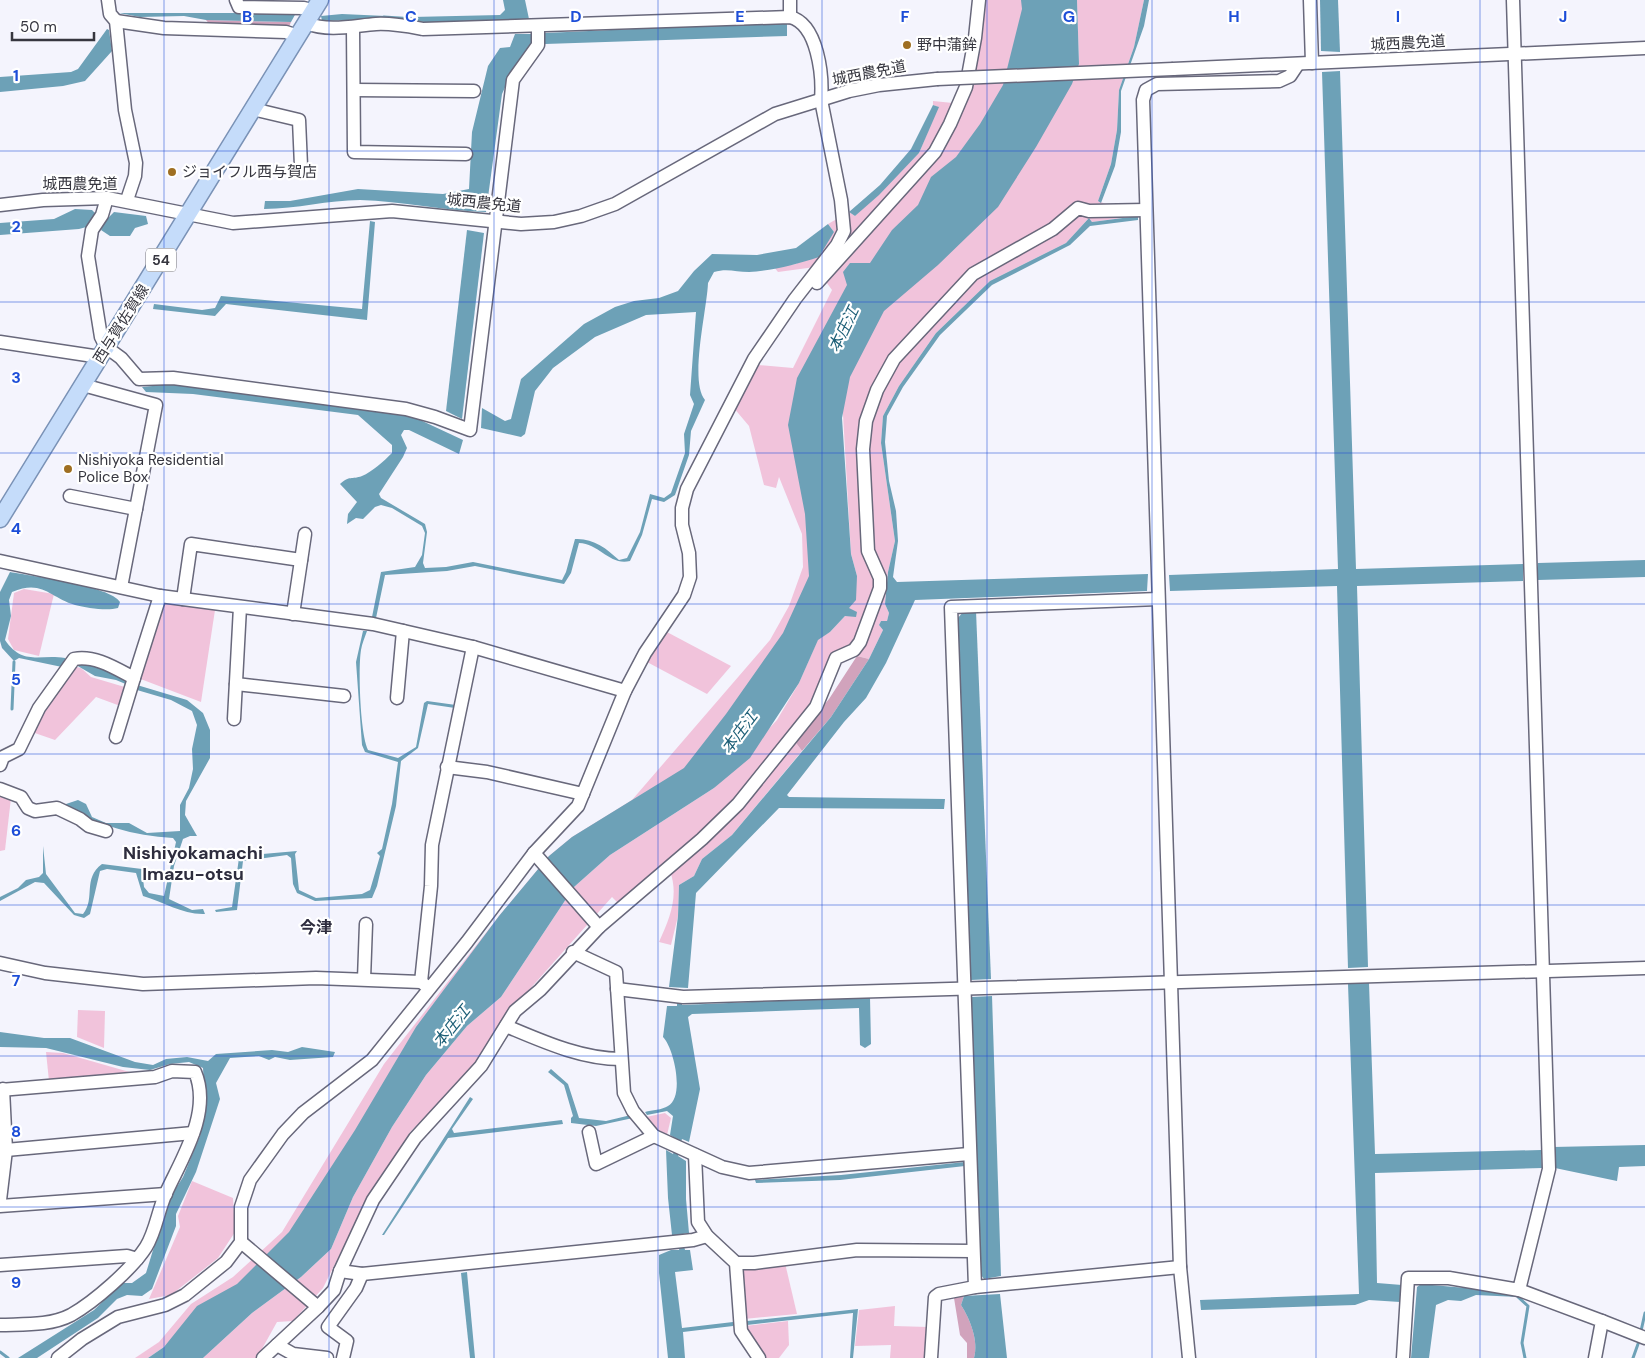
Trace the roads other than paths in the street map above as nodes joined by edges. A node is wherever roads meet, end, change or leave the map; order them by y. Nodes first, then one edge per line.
1 (108, 0) edge
2 (236, 0) edge
3 (790, 0) edge
4 (979, 0) edge
5 (1310, 0) edge
6 (1514, 0) edge
7 (790, 17) junction
8 (309, 18) edge
9 (116, 21) junction
10 (538, 26) junction
11 (353, 28) junction
12 (1645, 48) edge
13 (1515, 54) junction
14 (1312, 63) junction
15 (1298, 64) junction
16 (354, 90) junction
17 (474, 91) dead end
18 (821, 100) junction
19 (253, 109) junction
20 (466, 154) dead end
21 (301, 166) dead end
22 (108, 198) junction
23 (127, 200) junction
24 (0, 205) edge
25 (1146, 210) junction
26 (189, 215) junction
27 (494, 222) junction
28 (790, 308) junction
29 (0, 342) edge
30 (103, 352) junction
31 (83, 385) junction
32 (70, 496) dead end
33 (136, 509) junction
34 (0, 519) edge
35 (305, 534) dead end
36 (301, 560) junction
37 (0, 561) edge
38 (121, 587) junction
39 (160, 596) junction
40 (183, 599) junction
41 (1158, 599) junction
42 (240, 607) junction
43 (292, 614) junction
44 (403, 631) junction
45 (473, 647) junction
46 (134, 678) junction
47 (236, 684) junction
48 (625, 690) junction
49 (344, 696) dead end
50 (397, 698) dead end
51 (234, 719) dead end
52 (116, 737) dead end
53 (0, 765) edge
54 (447, 767) junction
55 (0, 789) edge
56 (583, 794) junction
57 (106, 831) dead end
58 (535, 854) junction
59 (366, 924) dead end
60 (598, 926) junction
61 (573, 952) junction
62 (0, 963) edge
63 (1645, 968) edge
64 (1543, 971) junction
65 (364, 979) junction
66 (1170, 982) junction
67 (425, 985) junction
68 (964, 987) junction
69 (617, 989) junction
70 (506, 1026) junction
71 (621, 1059) junction
72 (2, 1090) edge
73 (589, 1132) dead end
74 (193, 1133) junction
75 (654, 1136) junction
76 (6, 1150) junction
77 (695, 1154) junction
78 (969, 1154) junction
79 (166, 1194) junction
80 (0, 1200) edge
81 (0, 1206) edge
82 (708, 1236) junction
83 (244, 1246) junction
84 (973, 1251) junction
85 (137, 1259) junction
86 (736, 1263) junction
87 (0, 1265) edge
88 (1180, 1266) junction
89 (340, 1271) junction
90 (362, 1274) junction
91 (986, 1286) junction
92 (1519, 1290) junction
93 (314, 1304) junction
94 (1602, 1321) junction
95 (0, 1325) edge
96 (1645, 1338) edge
97 (277, 1345) junction
98 (58, 1358) edge
99 (263, 1358) edge
100 (327, 1358) edge
101 (343, 1358) edge
102 (759, 1358) edge
103 (931, 1358) edge
104 (1189, 1358) edge
105 (1404, 1358) edge
106 (1595, 1358) edge

1 - 9 street
2 - 8 street
3 - 7 street
4 - 28 street
5 - 14 street
6 - 13 street
7 - 10 street
7 - 18 street
8 - 9 street
8 - 11 street
8 - 19 main road, 西与賀佐賀線 / 54
9 - 23 street
10 - 11 street
10 - 27 street
11 - 16 street
12 - 13 street, 城西農免道
13 - 14 street, 城西農免道
13 - 64 street
14 - 15 street, 城西農免道
15 - 18 street, 城西農免道, bridge
15 - 25 street
16 - 17 street
16 - 20 street
18 - 27 street, 城西農免道
18 - 28 street
19 - 21 street
19 - 26 main road, 西与賀佐賀線 / 54
22 - 23 street, 城西農免道
22 - 24 street, 城西農免道
22 - 30 street
23 - 26 street, 城西農免道
25 - 41 street
25 - 60 street
26 - 27 street, 城西農免道
26 - 30 main road, 西与賀佐賀線 / 54
27 - 30 street
28 - 48 street
29 - 30 street
30 - 31 main road, 西与賀佐賀線 / 54
31 - 33 street
31 - 34 main road, 西与賀佐賀線 / 54
32 - 33 street
33 - 38 street
35 - 36 street
36 - 40 street
36 - 43 street
37 - 38 street
38 - 39 street
39 - 40 street
39 - 46 street
40 - 42 street
41 - 66 street
41 - 68 street
42 - 43 street
42 - 47 street
43 - 44 street
44 - 45 street
44 - 50 street
45 - 48 street
45 - 54 street
46 - 52 street
46 - 53 street
47 - 49 street
47 - 51 street
48 - 56 street
54 - 56 street
54 - 67 street
55 - 57 street
56 - 58 street
58 - 60 street
58 - 67 street
59 - 65 street
60 - 61 street
61 - 69 street
61 - 70 street
62 - 65 street
63 - 64 street
64 - 66 street
64 - 92 street
65 - 67 street
66 - 68 street
66 - 88 street
67 - 83 street
68 - 69 street
68 - 78 street
69 - 71 street
70 - 71 street
70 - 89 street
71 - 75 street
72 - 74 street
72 - 76 street
73 - 75 street
74 - 76 street
74 - 79 street
75 - 77 street
76 - 80 street
77 - 78 street
77 - 82 street
78 - 84 street
79 - 81 street
79 - 85 street
82 - 86 street
82 - 90 street
83 - 93 street
83 - 98 street
84 - 86 street
84 - 91 street
85 - 87 street
85 - 95 street
86 - 102 street
88 - 91 street
88 - 104 street
89 - 90 street
89 - 93 street
90 - 101 street
91 - 103 street
92 - 94 street
92 - 105 street
93 - 97 street
94 - 96 street
94 - 106 street
97 - 99 street
97 - 100 street

